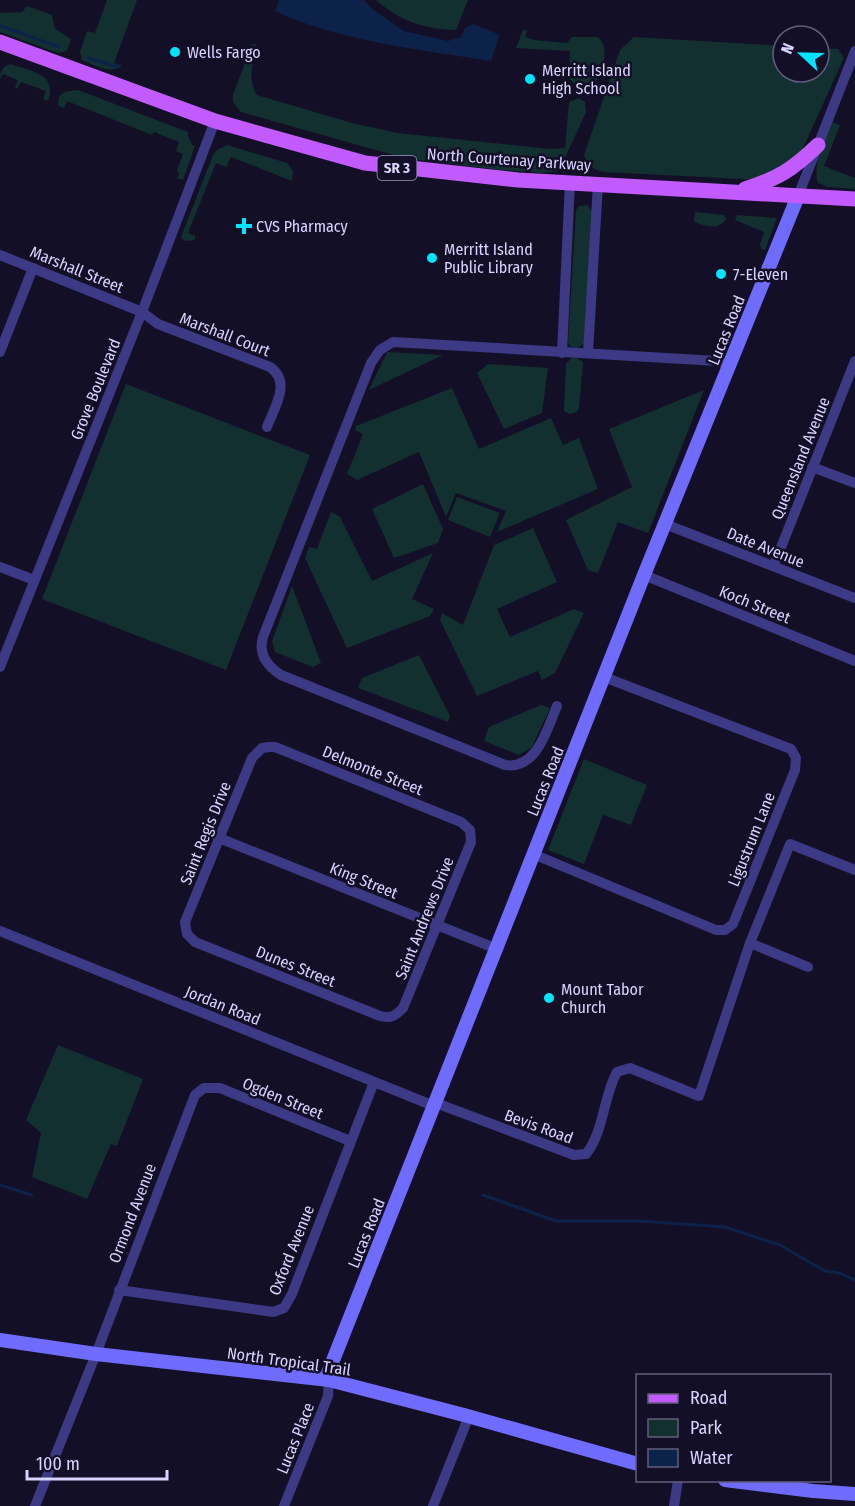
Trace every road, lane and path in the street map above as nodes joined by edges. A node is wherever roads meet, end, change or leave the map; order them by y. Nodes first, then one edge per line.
1 (0, 42) edge
2 (855, 51) edge
3 (215, 121) junction
4 (818, 145) junction
5 (570, 182) junction
6 (598, 184) junction
7 (737, 192) junction
8 (798, 196) junction
9 (855, 199) edge
10 (0, 255) edge
11 (33, 268) junction
12 (142, 312) junction
13 (0, 352) edge
14 (562, 353) junction
15 (588, 354) junction
16 (729, 366) junction
17 (854, 367) edge
18 (267, 428) dead end
19 (812, 466) junction
20 (855, 483) edge
21 (665, 524) junction
22 (774, 565) junction
23 (0, 567) edge
24 (644, 576) junction
25 (34, 580) junction
26 (855, 598) edge
27 (855, 661) edge
28 (0, 667) edge
29 (604, 677) junction
30 (557, 706) dead end
31 (262, 748) joint
32 (470, 830) joint
33 (219, 838) junction
34 (533, 854) junction
35 (855, 870) edge
36 (437, 925) junction
37 (0, 931) edge
38 (187, 934) joint
39 (750, 944) junction
40 (497, 948) junction
41 (808, 967) dead end
42 (396, 1015) joint
43 (374, 1082) junction
44 (204, 1088) joint
45 (435, 1105) junction
46 (350, 1141) junction
47 (119, 1290) junction
48 (0, 1340) edge
49 (96, 1354) junction
50 (328, 1380) junction
51 (469, 1416) junction
52 (636, 1463) edge
53 (678, 1482) edge
54 (741, 1482) edge
55 (855, 1494) edge
56 (35, 1506) edge
57 (284, 1506) edge
58 (433, 1506) edge
59 (674, 1506) edge

1 - 3 main road, North Courtenay Parkway / SR 3
2 - 4 street
3 - 5 main road, North Courtenay Parkway / SR 3
3 - 12 street, Grove Boulevard
4 - 7 main road
4 - 8 street
5 - 6 main road, North Courtenay Parkway / SR 3
5 - 14 street
6 - 7 main road, North Courtenay Parkway / SR 3
6 - 15 street
7 - 8 main road, North Courtenay Parkway / SR 3
8 - 9 main road, North Courtenay Parkway / SR 3
8 - 16 street, Lucas Road
10 - 11 street, Marshall Street
11 - 12 street, Marshall Street
11 - 13 street
12 - 18 street, Marshall Court
12 - 25 street, Grove Boulevard
14 - 15 street
14 - 30 street
15 - 16 street
16 - 21 street, Lucas Road
17 - 19 street, Queensland Avenue
19 - 20 street
19 - 22 street, Queensland Avenue
21 - 22 street, Date Avenue
21 - 24 street, Lucas Road
22 - 26 street, Date Avenue
23 - 25 street
24 - 27 street, Koch Street
24 - 29 street, Lucas Road
25 - 28 street, Grove Boulevard
29 - 34 street, Lucas Road
29 - 34 street, Ligustrum Lane
31 - 32 street, Delmonte Street
31 - 33 street, Saint Regis Drive
32 - 36 street, Saint Andrews Drive
33 - 36 street, King Street
33 - 38 street, Saint Regis Drive
34 - 40 street, Lucas Road
35 - 39 street, Bevis Road
36 - 40 street, King Street
36 - 42 street, Saint Andrews Drive
37 - 43 street, Jordan Road
38 - 42 street, Dunes Street
39 - 41 street
39 - 45 street, Bevis Road
40 - 45 street, Lucas Road
43 - 45 street, Jordan Road
43 - 46 street, Oxford Avenue
44 - 46 street, Ogden Street
44 - 47 street, Ormond Avenue
45 - 50 street, Lucas Road
46 - 47 street, Oxford Avenue
47 - 49 street, Ormond Avenue
48 - 49 street, North Tropical Trail
49 - 50 street, North Tropical Trail
49 - 56 street, Ormond Avenue
50 - 51 street, North Tropical Trail
50 - 57 street, Lucas Place
51 - 52 street, North Tropical Trail
51 - 58 street
53 - 59 street
54 - 55 street

